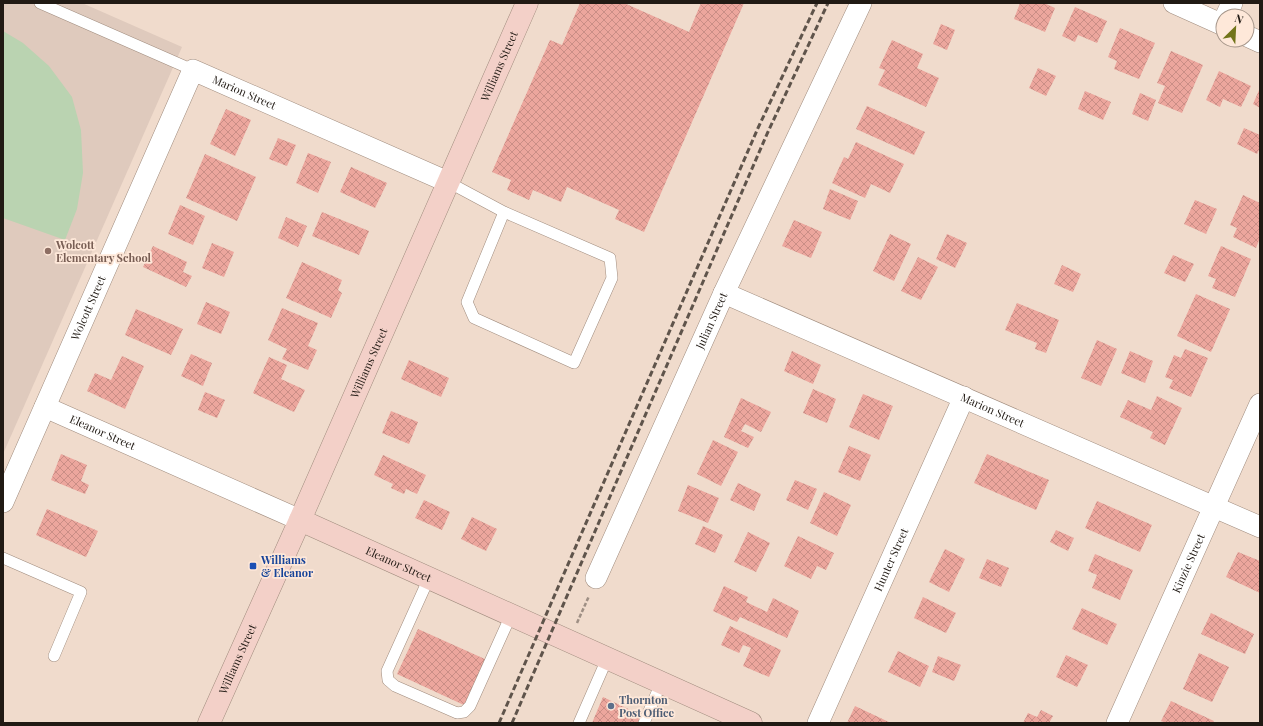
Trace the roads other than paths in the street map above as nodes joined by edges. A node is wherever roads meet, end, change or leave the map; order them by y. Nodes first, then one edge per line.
1 (40, 3) edge
2 (527, 3) edge
3 (861, 3) edge
4 (1174, 3) edge
5 (1215, 21) edge
6 (193, 70) junction
7 (448, 182) junction
8 (504, 212) junction
9 (724, 293) junction
10 (964, 397) junction
11 (1260, 404) edge
12 (45, 407) junction
13 (3, 502) edge
14 (1214, 507) junction
15 (300, 520) junction
16 (1260, 527) edge
17 (3, 558) edge
18 (429, 578) junction
19 (596, 578) road end
20 (511, 616) junction
21 (54, 656) dead end
22 (608, 659) junction
23 (661, 683) junction
24 (209, 723) edge
25 (579, 723) edge
26 (644, 723) edge
27 (751, 723) edge
28 (818, 723) edge
29 (1117, 723) edge

1 - 6 lane, Marion Street
2 - 7 street, Williams Street
3 - 9 street, Julian Street
4 - 5 street
6 - 7 street, Marion Street
6 - 12 street, Wolcott Street
7 - 8 lane
7 - 15 street, Williams Street
8 - 8 lane
9 - 10 street, Marion Street
9 - 19 street, Julian Street
10 - 14 street, Marion Street
10 - 28 street, Hunter Street
11 - 14 street, Kinzie Street
12 - 13 street, Wolcott Street
12 - 15 street, Eleanor Street
14 - 16 street, Marion Street
14 - 29 street, Kinzie Street
15 - 18 street, Eleanor Street
15 - 24 street, Williams Street
17 - 21 lane
18 - 20 street, Eleanor Street
18 - 20 lane
20 - 22 street, Eleanor Street
22 - 23 street, Eleanor Street
22 - 25 lane
23 - 26 lane
23 - 27 street, Eleanor Street

